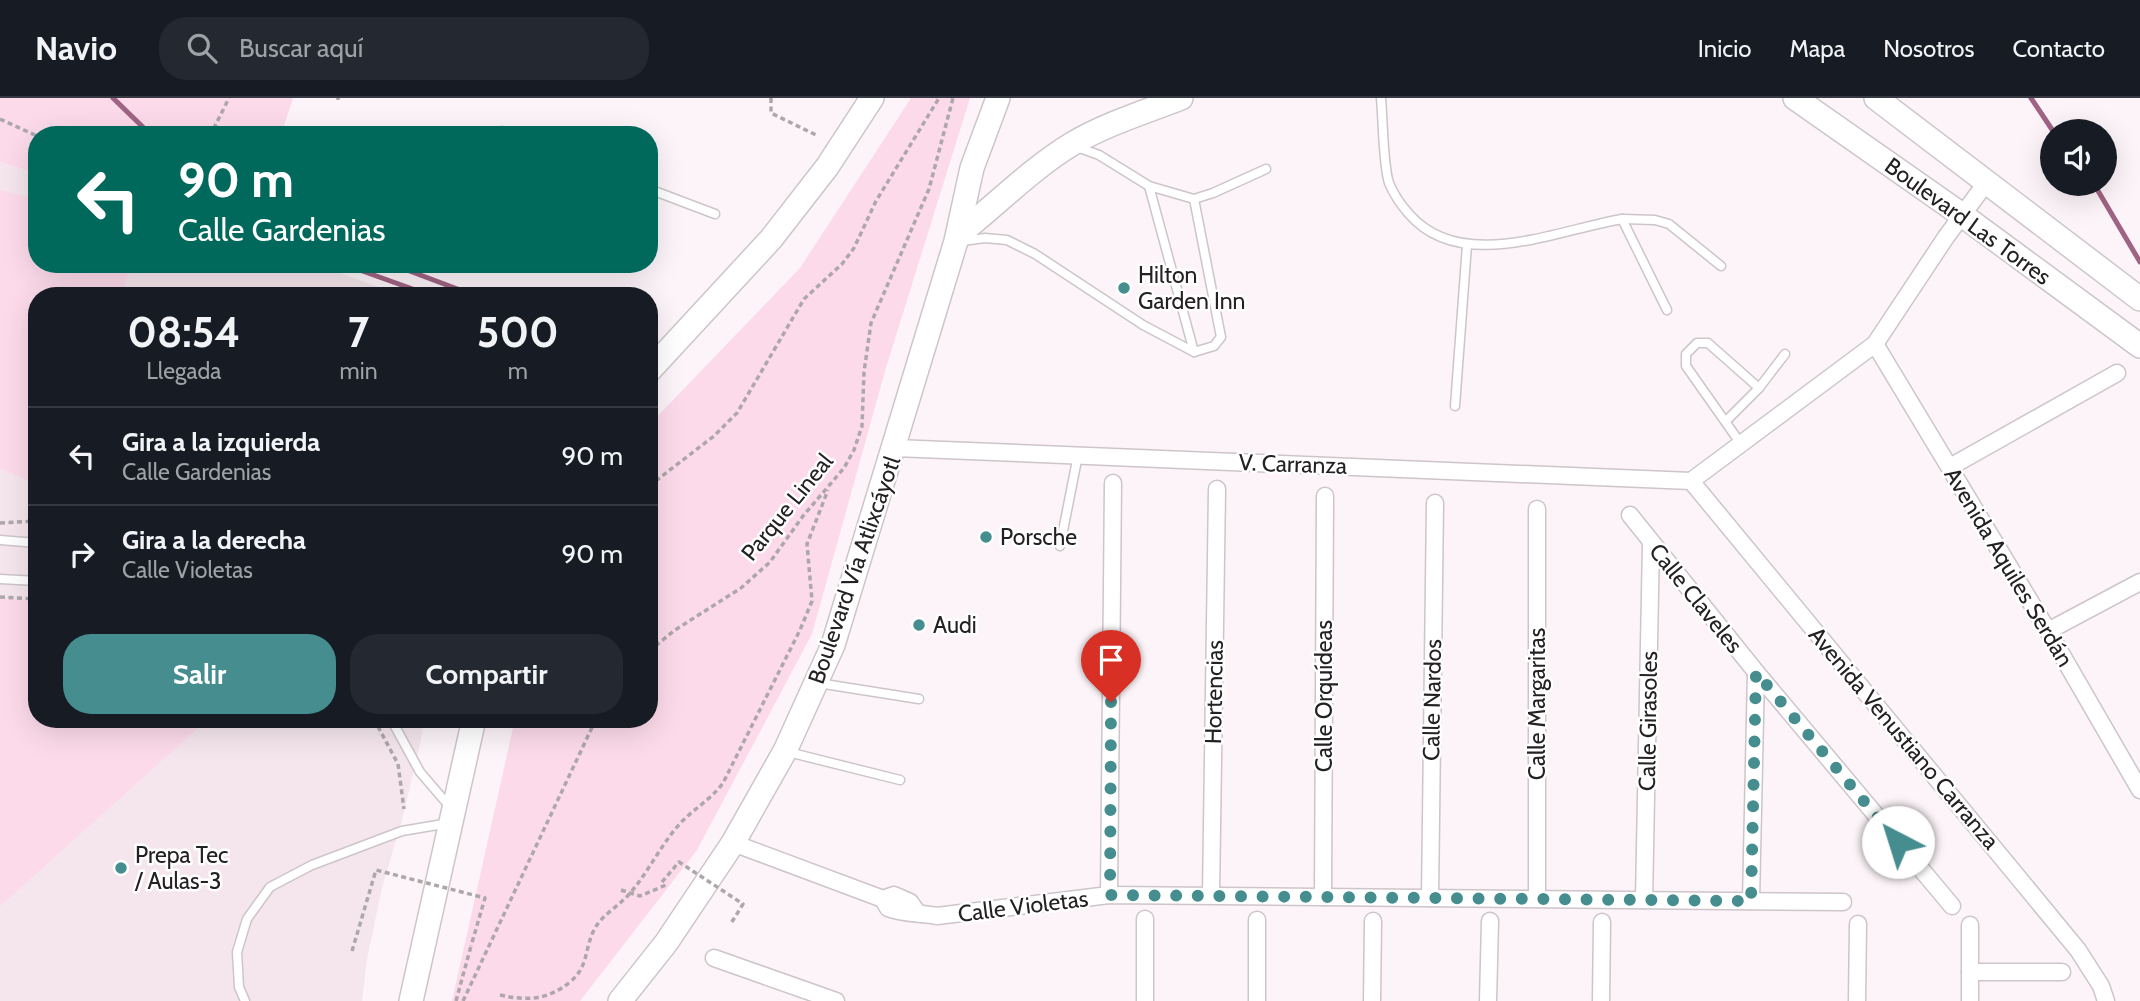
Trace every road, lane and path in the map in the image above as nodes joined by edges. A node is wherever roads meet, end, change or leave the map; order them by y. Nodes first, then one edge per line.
1 (229, 98) edge
2 (771, 98) edge
3 (939, 98) edge
4 (953, 98) edge
5 (998, 98) edge
6 (1181, 98) edge
7 (1381, 98) edge
8 (1795, 98) edge
9 (1876, 98) edge
10 (867, 103) edge
11 (0, 119) edge
12 (215, 126) edge
13 (28, 132) edge
14 (816, 135) dead end
15 (1071, 145) junction
16 (1266, 169) dead end
17 (1986, 183) junction
18 (1149, 186) junction
19 (658, 192) edge
20 (1194, 199) junction
21 (715, 214) dead end
22 (1962, 215) junction
23 (1622, 219) junction
24 (957, 238) junction
25 (1467, 245) junction
26 (1721, 266) dead end
27 (2140, 299) edge
28 (1667, 310) dead end
29 (1875, 344) junction
30 (2140, 346) edge
31 (1194, 352) junction
32 (1785, 354) dead end
33 (658, 361) edge
34 (2117, 373) dead end
35 (1759, 388) junction
36 (1455, 406) dead end
37 (1726, 421) junction
38 (1741, 444) junction
39 (895, 448) junction
40 (1078, 455) junction
41 (1950, 467) junction
42 (658, 479) edge
43 (1691, 481) junction
44 (1113, 483) dead end
45 (829, 486) junction
46 (1217, 489) dead end
47 (1325, 496) dead end
48 (1434, 503) dead end
49 (1537, 509) dead end
50 (1630, 515) dead end
51 (28, 521) edge
52 (0, 523) edge
53 (0, 540) edge
54 (28, 542) edge
55 (1651, 542) junction
56 (1060, 546) dead end
57 (0, 579) edge
58 (28, 581) edge
59 (2140, 582) edge
60 (0, 597) edge
61 (28, 598) edge
62 (2048, 631) junction
63 (658, 644) edge
64 (1756, 672) junction
65 (817, 682) junction
66 (919, 699) dead end
67 (379, 728) edge
68 (396, 728) edge
69 (472, 728) edge
70 (593, 728) edge
71 (785, 751) junction
72 (901, 780) dead end
73 (2140, 790) edge
74 (404, 810) dead end
75 (453, 818) junction
76 (733, 844) junction
77 (621, 890) dead end
78 (631, 893) junction
79 (1110, 895) junction
80 (1211, 895) junction
81 (1323, 897) junction
82 (1430, 898) junction
83 (1537, 899) junction
84 (1644, 900) junction
85 (1751, 901) junction
86 (1843, 902) dead end
87 (1952, 906) dead end
88 (1146, 919) dead end
89 (1258, 920) dead end
90 (1373, 921) dead end
91 (1490, 922) dead end
92 (1602, 922) dead end
93 (1858, 924) dead end
94 (730, 925) dead end
95 (1970, 925) dead end
96 (352, 951) dead end
97 (714, 958) dead end
98 (1970, 972) junction
99 (2062, 972) dead end
100 (500, 995) dead end
101 (245, 1001) edge
102 (411, 1001) edge
103 (456, 1001) edge
104 (463, 1001) edge
105 (620, 1001) edge
106 (836, 1001) edge
107 (1145, 1001) edge
108 (1256, 1001) edge
109 (1372, 1001) edge
110 (1488, 1001) edge
111 (1601, 1001) edge
112 (1857, 1001) edge
113 (1970, 1001) edge
114 (2106, 1001) edge

1 - 12 path
2 - 14 path
3 - 42 path
4 - 45 path, Parque Lineal
5 - 24 main road, Boulevard Vía Atlixcáyotl
6 - 15 main road
7 - 25 lane
8 - 22 main road, Boulevard Las Torres
9 - 17 main road, Boulevard Las Torres
10 - 33 main road
11 - 13 path
15 - 18 lane
15 - 24 main road
16 - 20 lane
17 - 22 street
17 - 27 main road, Boulevard Las Torres
18 - 20 lane
18 - 31 lane
19 - 21 lane
20 - 31 lane
22 - 29 street
22 - 30 main road, Boulevard Las Torres
23 - 25 lane
23 - 26 lane
23 - 28 lane
24 - 31 lane
24 - 39 main road, Boulevard Vía Atlixcáyotl
25 - 36 lane
29 - 38 street
29 - 41 street, Avenida Aquiles Serdán
32 - 35 lane
34 - 41 street
35 - 37 lane
35 - 37 lane
37 - 38 lane
38 - 43 street
39 - 40 street, V. Carranza
39 - 65 main road, Boulevard Vía Atlixcáyotl
40 - 43 street, V. Carranza
40 - 56 lane
41 - 62 street, Avenida Aquiles Serdán
43 - 114 street, Avenida Venustiano Carranza
44 - 79 street
45 - 63 path, Parque Lineal
45 - 78 path
46 - 80 street, Hortencias
47 - 81 street, Calle Orquídeas
48 - 82 street, Calle Nardos
49 - 83 street, Calle Margaritas
50 - 55 street, Calle Claveles
51 - 52 path
53 - 54 lane
55 - 64 street, Calle Claveles
55 - 84 street, Calle Girasoles
57 - 58 lane
59 - 62 street
60 - 61 path
62 - 73 street, Avenida Aquiles Serdán
64 - 85 street
64 - 87 street, Calle Claveles
65 - 66 lane
65 - 71 main road, Boulevard Vía Atlixcáyotl
67 - 74 path
68 - 75 lane
69 - 75 main road
70 - 104 path
71 - 72 lane
71 - 76 main road, Boulevard Vía Atlixcáyotl
75 - 101 lane
75 - 102 main road
76 - 79 street, Calle Violetas
76 - 105 main road, Boulevard Vía Atlixcáyotl
77 - 78 path
78 - 94 path, bridge
78 - 100 path
79 - 80 street, Calle Violetas
80 - 81 street, Calle Violetas
81 - 82 street, Calle Violetas
82 - 83 street, Calle Violetas
83 - 84 street, Calle Violetas
84 - 85 street, Calle Violetas
85 - 86 street, Calle Violetas
88 - 107 street
89 - 108 street
90 - 109 street
91 - 110 street
92 - 111 street
93 - 112 street
95 - 98 street
96 - 103 path, bridge
97 - 106 street
98 - 99 street
98 - 113 street

